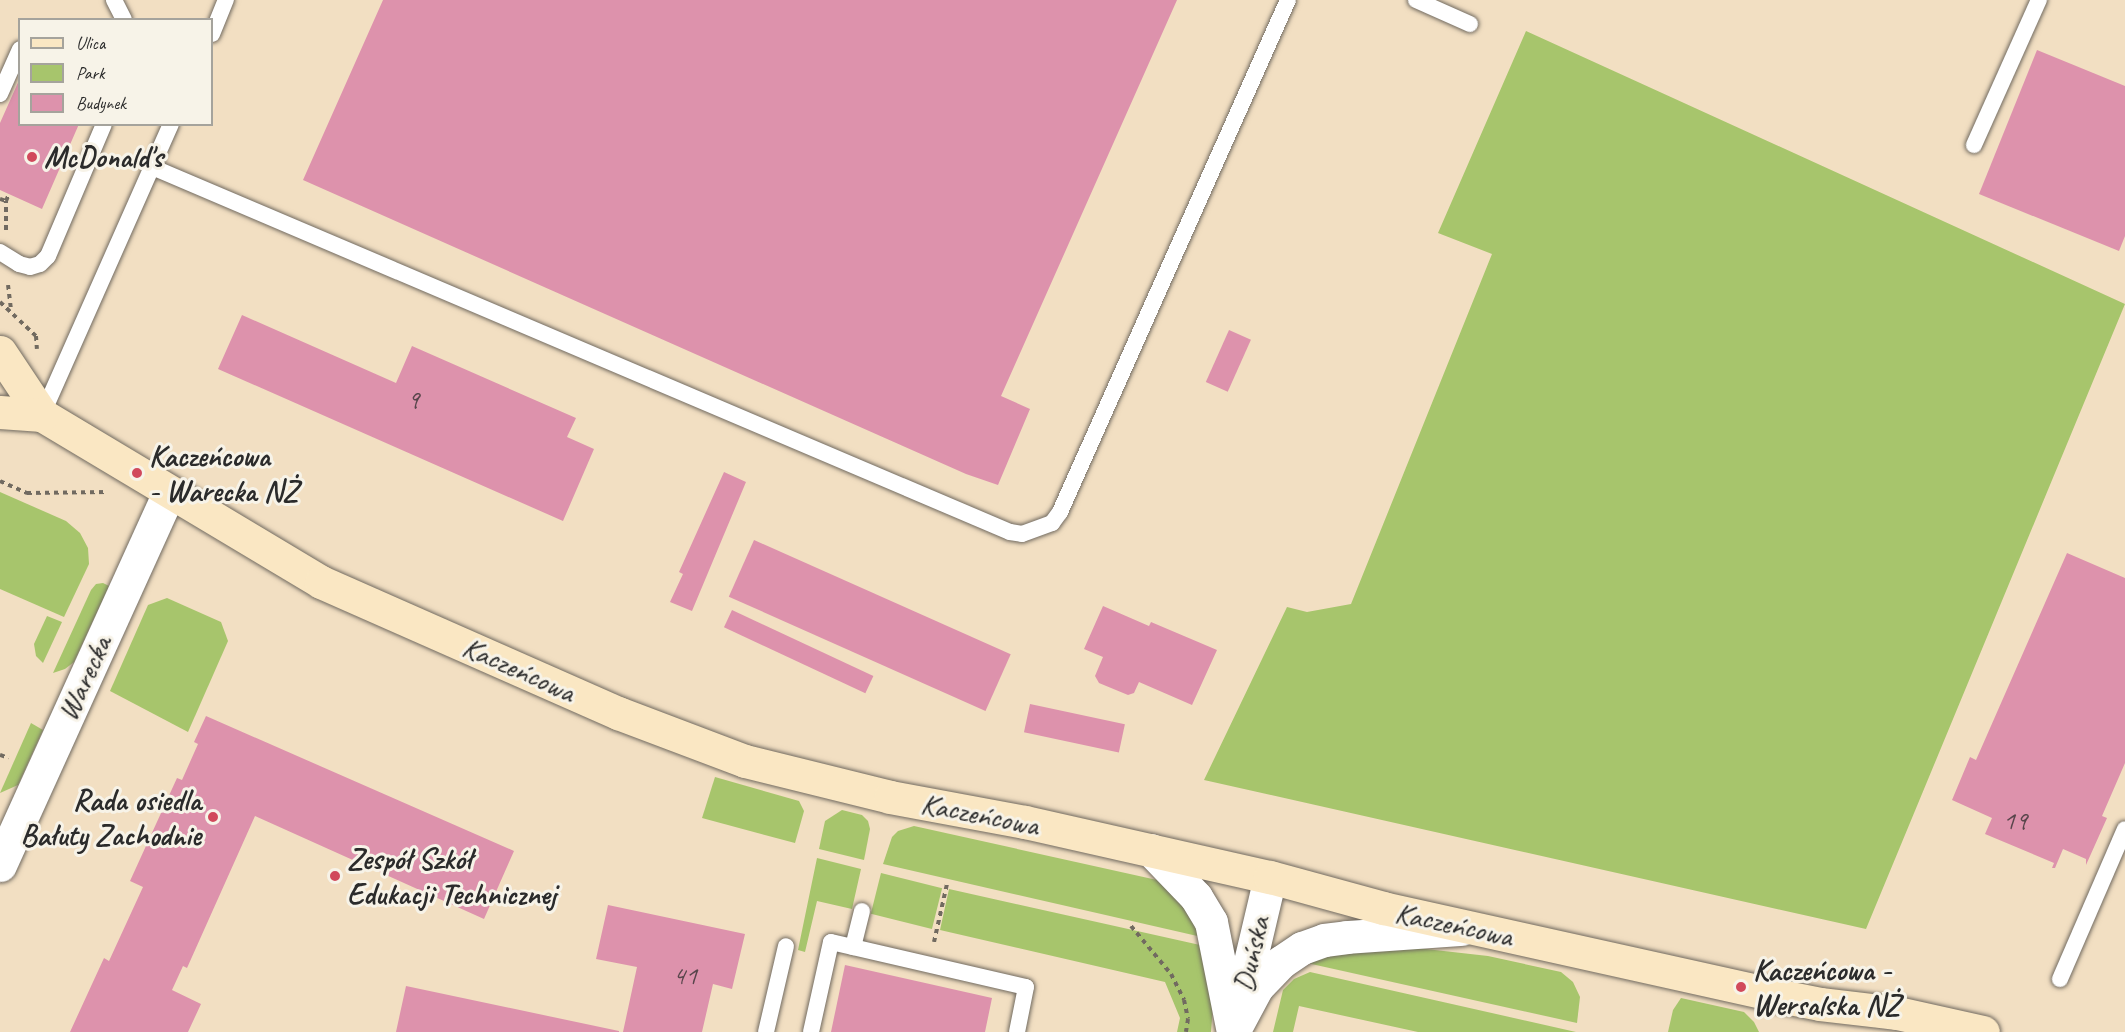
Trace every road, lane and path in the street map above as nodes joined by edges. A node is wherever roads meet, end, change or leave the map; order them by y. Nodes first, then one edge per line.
1 (114, 0) edge
2 (226, 0) edge
3 (1288, 0) edge
4 (1416, 0) edge
5 (2039, 0) edge
6 (123, 18) edge
7 (1470, 24) dead end
8 (213, 32) edge
9 (18, 54) edge
10 (0, 94) edge
11 (103, 126) edge
12 (170, 126) edge
13 (1974, 145) dead end
14 (152, 167) junction
15 (9, 194) dead end
16 (0, 199) edge
17 (0, 252) edge
18 (0, 302) edge
19 (36, 336) dead end
20 (0, 352) edge
21 (0, 412) edge
22 (42, 415) junction
23 (0, 481) edge
24 (111, 492) dead end
25 (169, 492) junction
26 (0, 754) edge
27 (9, 759) dead end
28 (2125, 830) edge
29 (1151, 850) junction
30 (0, 865) edge
31 (1270, 877) junction
32 (947, 884) dead end
33 (862, 911) dead end
34 (1131, 926) dead end
35 (1472, 928) junction
36 (786, 946) dead end
37 (854, 947) junction
38 (929, 965) junction
39 (2060, 979) dead end
40 (766, 1032) edge
41 (811, 1032) edge
42 (1017, 1032) edge
43 (1186, 1032) edge
44 (1233, 1032) edge
45 (1983, 1032) edge

1 - 6 lane
2 - 8 lane
3 - 14 lane
4 - 7 lane
5 - 13 lane
9 - 10 lane
11 - 17 lane
12 - 14 lane
14 - 22 lane
15 - 16 path
18 - 19 path
20 - 22 street, Kaczeńcowa
21 - 22 street, Kaczeńcowa
22 - 25 street, Kaczeńcowa
23 - 24 path
25 - 29 street, Kaczeńcowa
25 - 30 street, Warecka
26 - 27 path
28 - 39 lane
29 - 31 street, Kaczeńcowa
29 - 44 street
31 - 35 street, Kaczeńcowa
31 - 44 street, Duńska
32 - 38 path
33 - 37 lane
34 - 43 path
35 - 44 street
35 - 45 street, Kaczeńcowa
36 - 40 lane
37 - 38 lane
37 - 41 lane
38 - 42 lane

